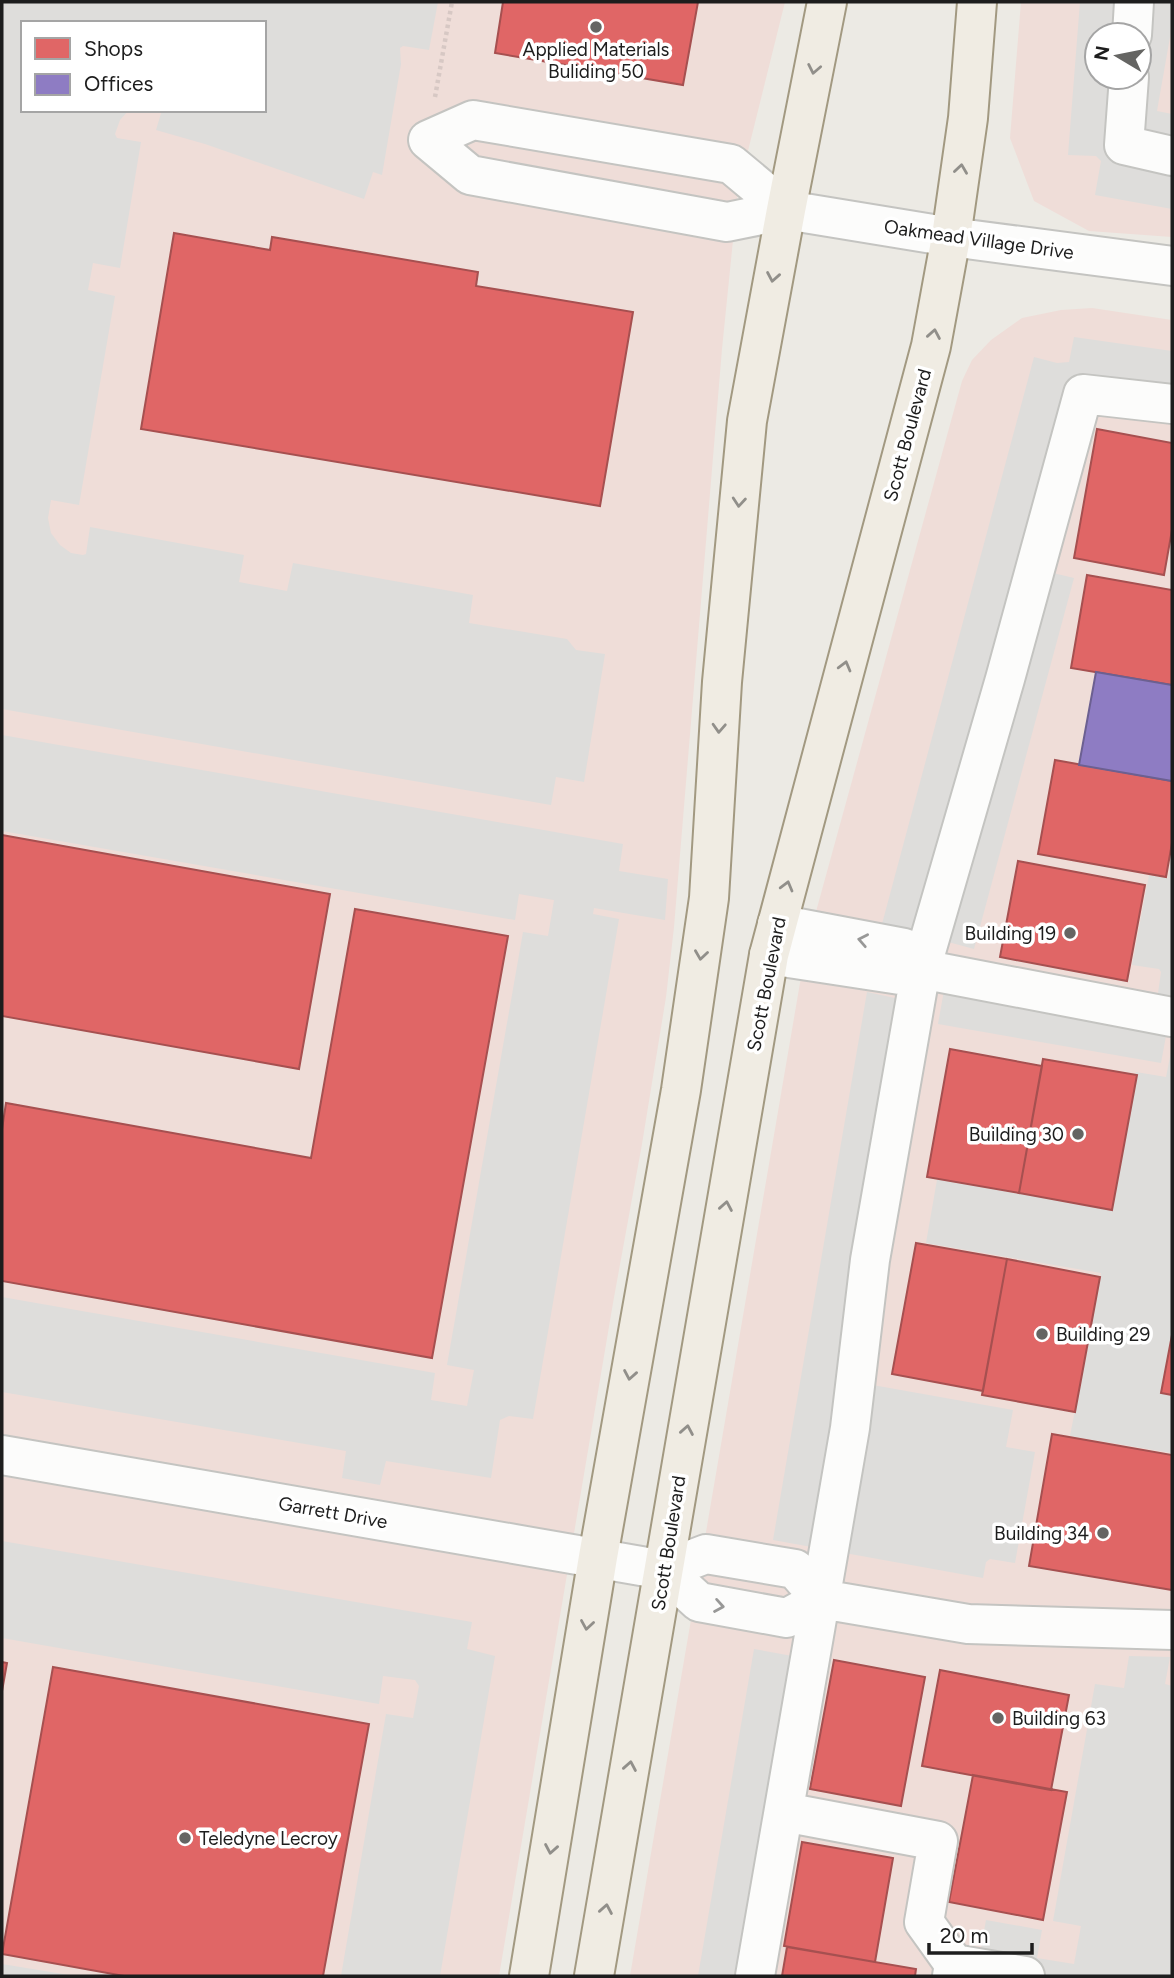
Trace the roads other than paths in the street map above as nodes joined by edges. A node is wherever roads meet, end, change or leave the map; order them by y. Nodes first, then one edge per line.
1 (827, 2) edge
2 (977, 2) edge
3 (1134, 2) edge
4 (1133, 21) edge
5 (1128, 91) edge
6 (1172, 156) edge
7 (786, 210) junction
8 (951, 237) junction
9 (1172, 266) edge
10 (1172, 404) edge
11 (773, 939) junction
12 (921, 969) junction
13 (1172, 1017) edge
14 (2, 1455) edge
15 (598, 1557) junction
16 (664, 1570) junction
17 (821, 1599) junction
18 (1172, 1630) edge
19 (784, 1812) junction
20 (953, 1970) edge
21 (529, 1976) edge
22 (594, 1976) edge
23 (755, 1976) edge
24 (1025, 1976) edge

1 -> 7 main road
8 -> 2 main road, Scott Boulevard
3 - 4 street
5 - 6 street
7 - 7 street
7 - 8 street, Oakmead Village Drive
7 -> 15 main road
8 - 9 street, Oakmead Village Drive
11 -> 8 main road, Scott Boulevard
10 - 12 street
11 - 12 street
16 -> 11 main road, Scott Boulevard
12 - 13 street
12 - 17 street
14 - 15 street, Garrett Drive
15 - 16 street, Garrett Drive
15 -> 21 main road
16 - 17 street
22 -> 16 main road, Scott Boulevard
17 - 18 street
17 - 19 street
19 - 20 street
19 - 23 street
20 - 24 street

